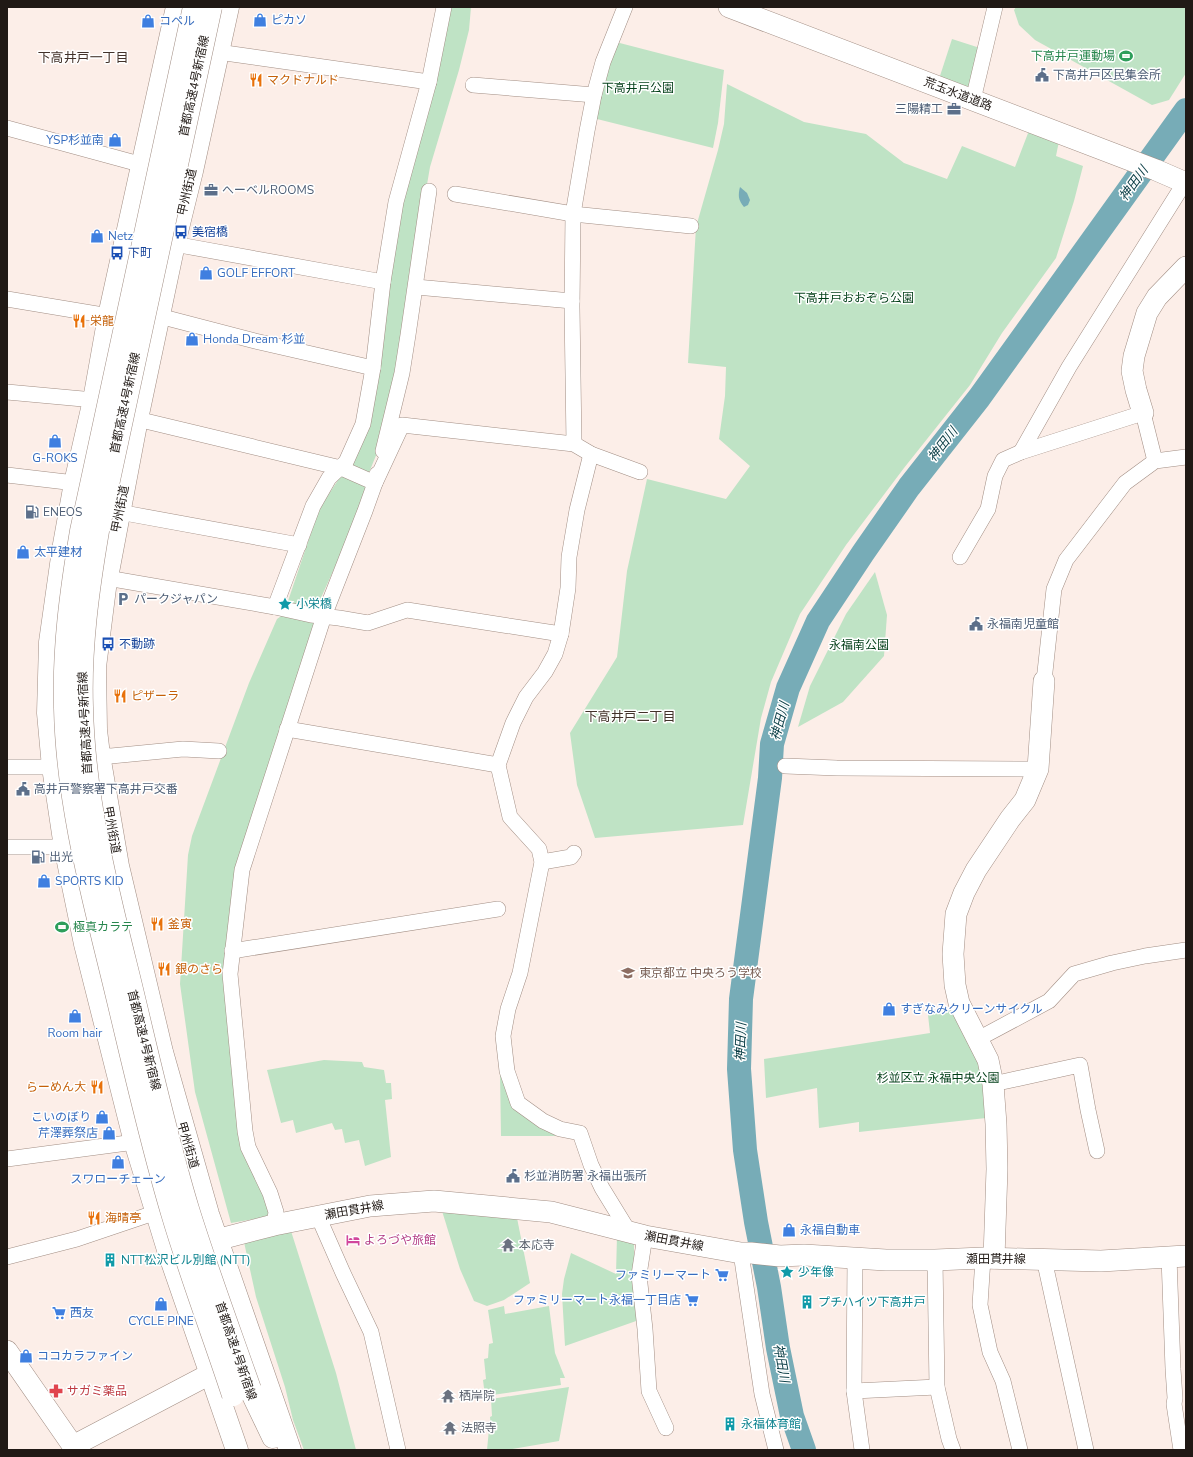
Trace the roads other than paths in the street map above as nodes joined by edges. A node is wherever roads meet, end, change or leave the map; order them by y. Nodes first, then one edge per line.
1 (177, 7) edge
2 (194, 7) edge
3 (211, 7) edge
4 (228, 7) edge
5 (444, 7) edge
6 (625, 7) edge
7 (729, 7) edge
8 (995, 7) edge
9 (218, 52) junction
10 (429, 82) junction
11 (473, 86) dead end
12 (594, 95) junction
13 (973, 100) junction
14 (7, 128) edge
15 (143, 165) junction
16 (1185, 182) edge
17 (429, 191) dead end
18 (456, 194) dead end
19 (573, 214) junction
20 (691, 226) dead end
21 (174, 244) junction
22 (1186, 267) edge
23 (383, 282) junction
24 (416, 287) junction
25 (7, 299) edge
26 (572, 301) junction
27 (109, 316) junction
28 (159, 316) junction
29 (373, 368) junction
30 (7, 392) edge
31 (94, 400) junction
32 (1143, 413) junction
33 (137, 419) junction
34 (574, 444) junction
35 (1021, 452) junction
36 (591, 454) junction
37 (1186, 457) edge
38 (1154, 461) junction
39 (341, 468) junction
40 (640, 472) dead end
41 (7, 475) edge
42 (375, 482) junction
43 (75, 483) junction
44 (119, 512) junction
45 (299, 545) junction
46 (960, 557) dead end
47 (107, 578) junction
48 (275, 607) junction
49 (324, 616) junction
50 (561, 634) junction
51 (1044, 681) joint
52 (287, 729) junction
53 (219, 751) dead end
54 (99, 756) junction
55 (498, 764) junction
56 (785, 766) dead end
57 (7, 767) edge
58 (53, 767) junction
59 (1038, 769) junction
60 (7, 847) edge
61 (65, 847) junction
62 (574, 853) dead end
63 (542, 862) junction
64 (498, 909) dead end
65 (1186, 950) edge
66 (232, 951) junction
67 (978, 1039) junction
68 (993, 1084) junction
69 (135, 1142) junction
70 (1097, 1152) dead end
71 (7, 1159) edge
72 (157, 1212) junction
73 (318, 1216) junction
74 (269, 1227) junction
75 (637, 1234) junction
76 (223, 1239) junction
77 (169, 1253) junction
78 (757, 1254) junction
79 (1178, 1256) edge
80 (7, 1257) edge
81 (988, 1258) junction
82 (855, 1259) junction
83 (1044, 1259) junction
84 (935, 1260) junction
85 (7, 1351) edge
86 (210, 1374) junction
87 (937, 1387) junction
88 (250, 1389) junction
89 (854, 1390) junction
90 (1181, 1397) edge
91 (666, 1428) dead end
92 (72, 1449) edge
93 (236, 1450) edge
94 (252, 1450) edge
95 (271, 1450) edge
96 (280, 1450) edge
97 (290, 1450) edge
98 (398, 1450) edge
99 (776, 1450) edge
100 (862, 1450) edge
101 (953, 1450) edge
102 (1020, 1450) edge
103 (1086, 1450) edge
104 (1181, 1450) edge

1 - 15 highway
2 - 94 highway, 首都高速4号新宿線, bridge
3 - 88 highway, 首都高速4号新宿線, bridge
4 - 9 highway, 甲州街道
5 - 10 street
6 - 12 street
7 - 13 main road, 荒玉水道道路
8 - 13 street
9 - 10 street
9 - 21 highway, 甲州街道
10 - 23 street
11 - 12 street
12 - 19 street
13 - 16 main road, 荒玉水道道路
14 - 15 street
15 - 27 highway
16 - 35 street
17 - 24 street
18 - 19 street
19 - 20 street
19 - 26 street
21 - 23 street
21 - 28 highway, 甲州街道
22 - 32 main road
23 - 29 street
24 - 26 street
24 - 42 street
25 - 27 street
26 - 34 street
27 - 31 highway
28 - 29 street
28 - 33 highway, 甲州街道
29 - 39 street
30 - 31 street
31 - 43 highway
32 - 35 street
32 - 38 street
33 - 39 street
33 - 44 highway, 甲州街道
34 - 36 street
34 - 42 street
35 - 46 street
36 - 40 street
36 - 50 street
37 - 38 street
38 - 51 street
39 - 42 street
39 - 45 street
41 - 43 street
42 - 49 street
43 - 58 highway
44 - 45 street
44 - 47 highway, 甲州街道
45 - 48 street
47 - 48 street
47 - 54 highway, 甲州街道
48 - 49 street
49 - 50 street
49 - 52 street
50 - 55 street
51 - 59 main road
52 - 55 street
52 - 66 street
53 - 54 street
54 - 76 highway, 甲州街道
55 - 63 street
56 - 59 street
57 - 58 street
58 - 61 highway
59 - 67 main road
60 - 61 street
61 - 69 highway
62 - 63 street
63 - 75 street
64 - 66 street
65 - 67 street
66 - 74 street
67 - 68 main road
68 - 70 street
68 - 81 main road
69 - 71 street
69 - 72 highway
72 - 77 highway
72 - 80 street
73 - 74 main road, 瀬田貫井線
73 - 75 main road, 瀬田貫井線
73 - 98 street
74 - 76 main road, 瀬田貫井線
75 - 78 main road, 瀬田貫井線
75 - 91 street
76 - 77 main road, 瀬田貫井線
76 - 97 highway, 甲州街道
77 - 86 highway
78 - 82 main road, 瀬田貫井線
78 - 99 street
79 - 83 main road, 瀬田貫井線
79 - 90 street
81 - 83 main road, 瀬田貫井線
81 - 84 main road, 瀬田貫井線
81 - 102 street
82 - 84 main road, 瀬田貫井線
82 - 89 street
83 - 103 street
84 - 87 street
85 - 92 main road
86 - 92 main road
86 - 93 highway
87 - 89 street
87 - 101 street
88 - 95 highway, 首都高速4号新宿線
88 - 96 highway
89 - 100 street
90 - 104 street

